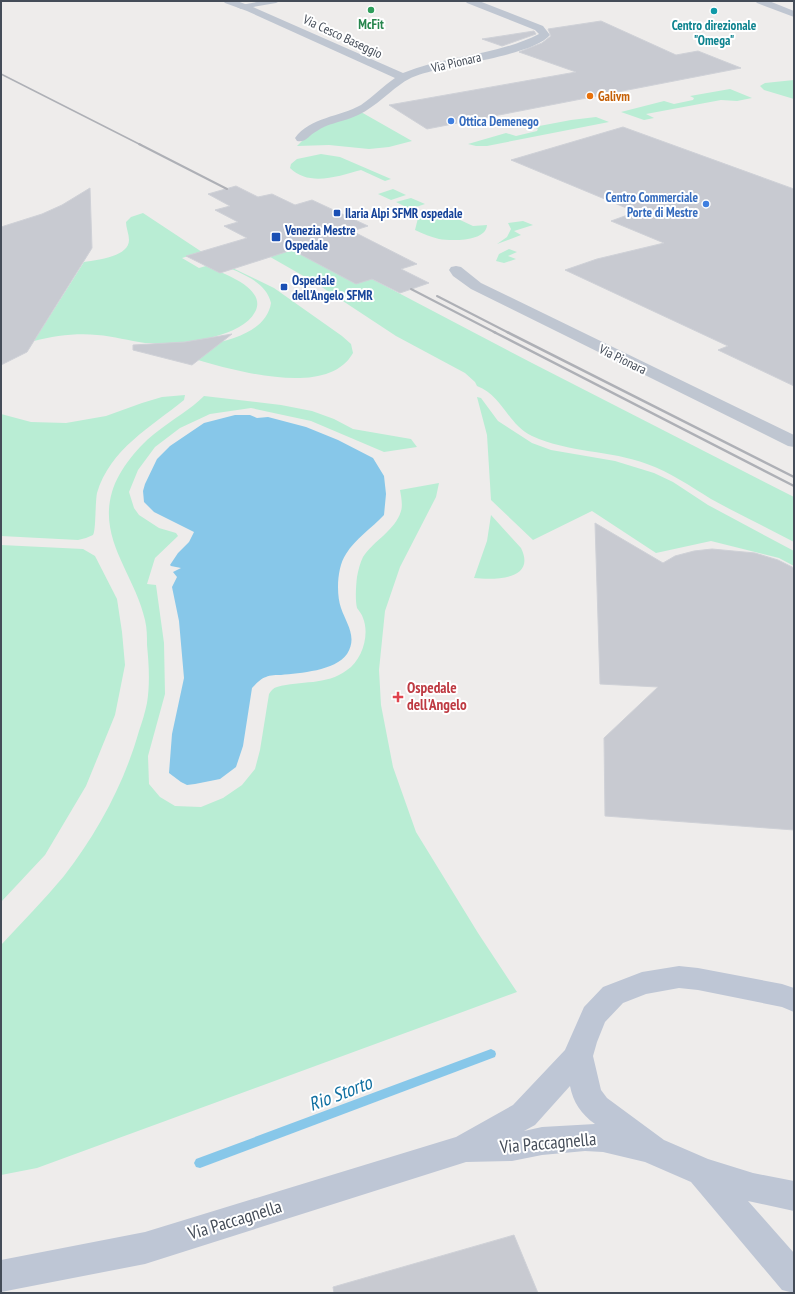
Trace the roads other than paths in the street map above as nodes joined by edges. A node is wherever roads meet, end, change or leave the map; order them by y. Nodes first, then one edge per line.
1 (228, 1) edge
2 (276, 1) edge
3 (470, 1) edge
4 (760, 1) edge
5 (777, 1) edge
6 (241, 7) junction
7 (794, 7) edge
8 (794, 14) edge
9 (402, 77) junction
10 (301, 138) dead end
11 (456, 270) dead end
12 (794, 442) edge
13 (794, 1000) edge
14 (578, 1056) junction
15 (465, 1148) junction
16 (652, 1150) junction
17 (702, 1172) junction
18 (794, 1196) edge
19 (1, 1276) edge
20 (794, 1278) edge

1 - 6 street, Via Cesco Baseggio
2 - 6 street
3 - 9 street, Via Pionara
4 - 8 street
5 - 7 street
6 - 9 street, Via Cesco Baseggio
9 - 10 street, Via Pionara
11 - 12 street, Via Pionara
13 - 14 main road
14 - 15 main road, Via Paccagnella
14 - 16 main road
15 - 16 main road, Via Paccagnella
15 - 19 main road, Via Paccagnella
16 - 17 main road
17 - 18 main road
17 - 20 main road

